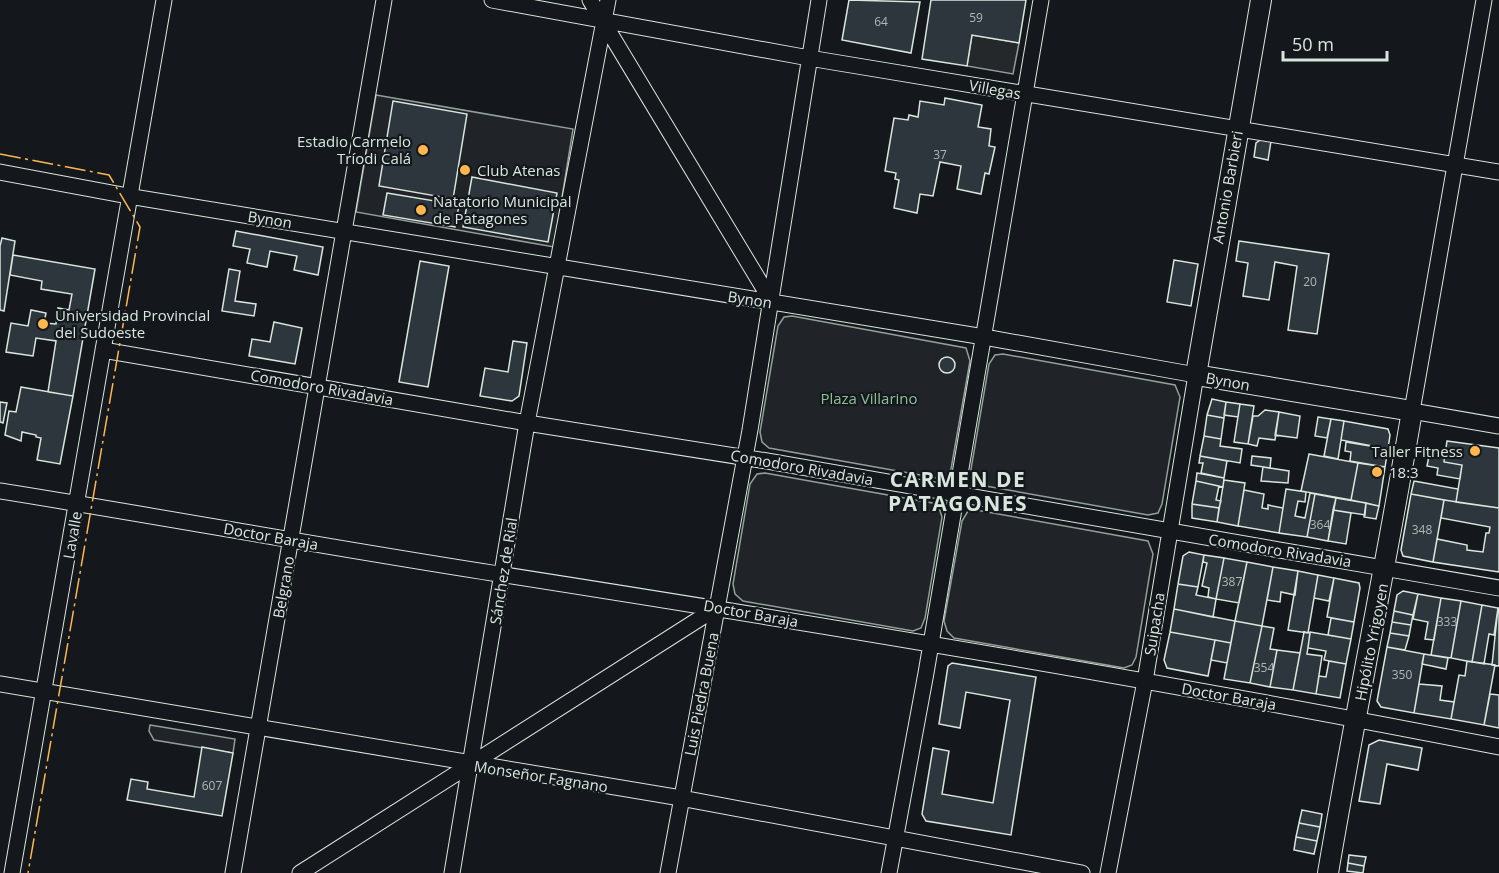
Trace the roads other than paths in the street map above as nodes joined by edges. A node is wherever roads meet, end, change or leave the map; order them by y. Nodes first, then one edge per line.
1 (164, 0) edge
2 (384, 0) edge
3 (492, 0) edge
4 (590, 0) edge
5 (608, 0) edge
6 (819, 0) edge
7 (1041, 0) edge
8 (1261, 0) edge
9 (1484, 0) edge
10 (605, 22) junction
11 (809, 58) junction
12 (1023, 93) junction
13 (1238, 129) junction
14 (1454, 165) junction
15 (0, 172) edge
16 (1499, 172) edge
17 (128, 196) junction
18 (343, 231) junction
19 (557, 269) junction
20 (772, 302) junction
21 (984, 337) junction
22 (103, 350) junction
23 (1196, 375) junction
24 (318, 386) junction
25 (1412, 411) junction
26 (527, 423) junction
27 (1499, 426) edge
28 (745, 457) junction
29 (0, 491) edge
30 (956, 493) junction
31 (78, 503) junction
32 (1169, 532) junction
33 (291, 539) junction
34 (1386, 567) junction
35 (503, 575) junction
36 (1499, 588) edge
37 (718, 607) junction
38 (931, 644) junction
39 (1145, 681) junction
40 (0, 684) edge
41 (46, 691) junction
42 (1356, 719) junction
43 (258, 728) junction
44 (1499, 747) edge
45 (469, 764) junction
46 (681, 798) junction
47 (895, 837) junction
48 (12, 873) edge
49 (233, 873) edge
50 (300, 873) edge
51 (452, 873) edge
52 (668, 873) edge
53 (889, 873) edge
54 (1082, 873) edge
55 (1108, 873) edge
56 (1328, 873) edge

1 - 17 street, Lavalle
2 - 18 street, Belgrano
3 - 10 street, Villegas
4 - 10 street
5 - 10 street, Sánchez de Rial
6 - 11 street, Luis Piedra Buena
7 - 12 street
8 - 13 main road, Antonio Barbieri
9 - 14 street
10 - 11 street, Villegas
10 - 19 street, Sánchez de Rial
10 - 20 street
11 - 12 street, Villegas
11 - 20 street, Luis Piedra Buena
12 - 13 street, Villegas
12 - 21 street
13 - 14 street, Villegas
13 - 23 main road, Antonio Barbieri
14 - 16 street, Villegas
14 - 25 street
15 - 17 street, Bynon
17 - 18 street, Bynon
17 - 22 street, Lavalle
18 - 19 street, Bynon
18 - 24 street, Belgrano
19 - 20 street, Bynon
19 - 26 street, Sánchez de Rial
20 - 21 street, Bynon
20 - 28 street, Luis Piedra Buena
21 - 23 street, Bynon
21 - 30 street
22 - 24 street, Comodoro Rivadavia
22 - 31 street, Lavalle
23 - 25 main road, Bynon
23 - 32 street, Suipacha
24 - 26 street, Comodoro Rivadavia
24 - 33 street, Belgrano
25 - 27 street, Bynon
25 - 34 main road, Hipólito Yrigoyen
26 - 28 street, Comodoro Rivadavia
26 - 35 street, Sánchez de Rial
28 - 30 street, Comodoro Rivadavia
28 - 37 street, Luis Piedra Buena
29 - 31 street, Doctor Baraja
30 - 32 street, Comodoro Rivadavia
30 - 38 street
31 - 33 street, Doctor Baraja
31 - 41 street, Lavalle
32 - 34 street, Comodoro Rivadavia
32 - 39 street, Suipacha
33 - 35 street, Doctor Baraja
33 - 43 street, Belgrano
34 - 36 street, Comodoro Rivadavia
34 - 42 main road, Hipólito Yrigoyen
35 - 37 street, Doctor Baraja
35 - 45 street, Sánchez de Rial
37 - 38 street, Doctor Baraja
37 - 45 street
37 - 46 street, Luis Piedra Buena
38 - 39 street, Doctor Baraja
38 - 47 street
39 - 42 street, Doctor Baraja
39 - 55 street, Suipacha
40 - 41 street, Monseñor Fagnano
41 - 43 street, Monseñor Fagnano
41 - 48 street, Lavalle
42 - 44 street, Doctor Baraja
42 - 56 main road, Hipólito Yrigoyen
43 - 45 street, Monseñor Fagnano
43 - 49 street, Belgrano
45 - 46 street, Monseñor Fagnano
45 - 50 street
45 - 51 street, Sánchez de Rial
46 - 47 street, Monseñor Fagnano
46 - 52 street, Luis Piedra Buena
47 - 53 street
47 - 54 street, Monseñor Fagnano

